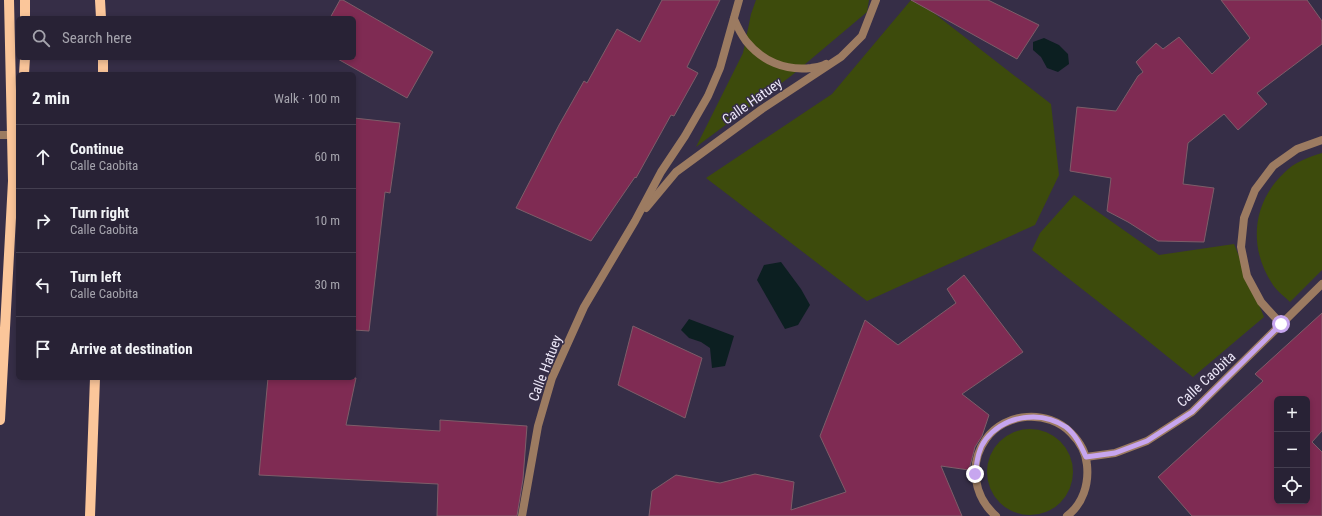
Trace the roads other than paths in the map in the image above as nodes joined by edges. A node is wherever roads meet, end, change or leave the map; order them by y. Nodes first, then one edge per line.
1 (9, 0) edge
2 (25, 0) edge
3 (100, 0) edge
4 (739, 0) edge
5 (869, 0) edge
6 (876, 0) edge
7 (871, 13) junction
8 (25, 16) edge
9 (101, 16) edge
10 (734, 19) junction
11 (841, 57) junction
12 (25, 60) edge
13 (103, 60) edge
14 (24, 72) edge
15 (103, 72) edge
16 (0, 135) edge
17 (13, 135) junction
18 (1322, 140) edge
19 (16, 179) edge
20 (635, 221) junction
21 (1322, 284) edge
22 (1281, 324) junction
23 (95, 380) edge
24 (0, 420) edge
25 (1086, 457) junction
26 (90, 516) edge
27 (522, 516) edge
28 (996, 516) edge
29 (1067, 516) edge

1 - 17 main road
2 - 8 main road
3 - 9 main road
4 - 10 street, Calle Hatuey
5 - 7 street
6 - 7 street, Calle Hatuey
7 - 11 street, Calle Hatuey
10 - 11 street
10 - 20 street, Calle Hatuey
11 - 20 street, Calle Hatuey
12 - 14 main road
13 - 15 main road
16 - 17 street
17 - 19 main road
18 - 22 street
19 - 24 main road
20 - 27 street, Calle Hatuey
21 - 22 street, Calle Caobita
22 - 25 street, Calle Caobita
23 - 26 main road
25 - 28 street
25 - 29 street

